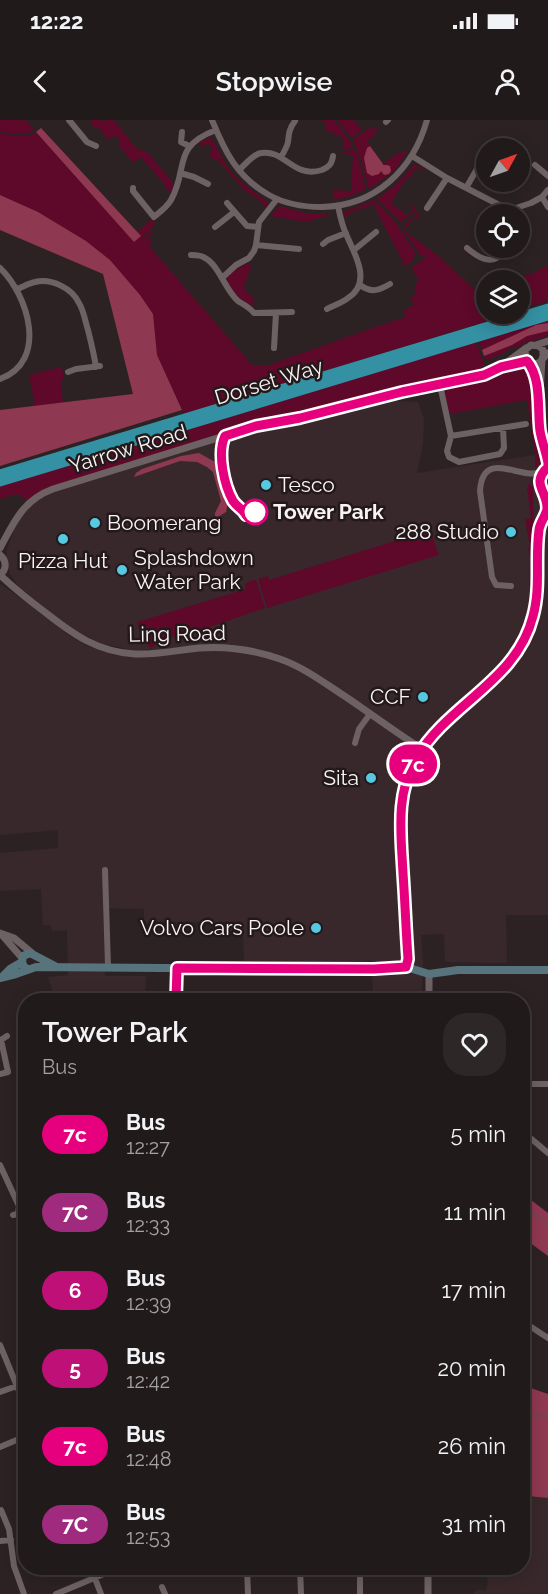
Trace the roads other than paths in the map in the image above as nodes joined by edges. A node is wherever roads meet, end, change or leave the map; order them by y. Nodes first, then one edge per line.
1 (69, 120) edge
2 (212, 120) edge
3 (427, 120) edge
4 (295, 122) dead end
5 (216, 130) junction
6 (182, 132) dead end
7 (181, 142) junction
8 (174, 144) dead end
9 (96, 146) dead end
10 (189, 146) junction
11 (333, 156) dead end
12 (412, 156) junction
13 (281, 157) junction
14 (535, 165) dead end
15 (239, 170) junction
16 (476, 171) edge
17 (180, 173) junction
18 (548, 176) edge
19 (447, 178) junction
20 (208, 184) dead end
21 (133, 188) dead end
22 (466, 188) junction
23 (548, 190) edge
24 (542, 197) junction
25 (278, 199) junction
26 (227, 203) dead end
27 (492, 204) edge
28 (528, 204) edge
29 (338, 206) junction
30 (548, 207) edge
31 (427, 208) dead end
32 (234, 212) junction
33 (258, 227) junction
34 (215, 228) dead end
35 (376, 232) dead end
36 (346, 233) junction
37 (291, 239) dead end
38 (323, 244) dead end
39 (256, 245) junction
40 (291, 248) junction
41 (299, 249) dead end
42 (467, 249) dead end
43 (354, 250) junction
44 (196, 253) dead end
45 (476, 256) edge
46 (479, 258) edge
47 (495, 258) edge
48 (1, 271) edge
49 (222, 278) junction
50 (390, 284) dead end
51 (360, 285) junction
52 (384, 288) junction
53 (17, 289) junction
54 (388, 295) dead end
55 (548, 308) edge
56 (327, 309) dead end
57 (292, 312) dead end
58 (276, 313) junction
59 (548, 316) edge
60 (267, 340) dead end
61 (274, 340) junction
62 (548, 341) edge
63 (536, 345) junction
64 (273, 348) dead end
65 (527, 348) junction
66 (545, 356) edge
67 (528, 362) junction
68 (501, 367) junction
69 (68, 372) dead end
70 (0, 379) edge
71 (440, 385) junction
72 (539, 398) junction
73 (526, 424) dead end
74 (503, 428) junction
75 (451, 436) junction
76 (546, 448) edge
77 (546, 468) edge
78 (525, 473) junction
79 (0, 474) edge
80 (0, 482) edge
81 (545, 493) edge
82 (547, 510) edge
83 (0, 548) edge
84 (0, 555) edge
85 (0, 575) edge
86 (511, 586) dead end
87 (370, 714) junction
88 (355, 743) dead end
89 (422, 749) junction
90 (105, 870) dead end
91 (1, 934) edge
92 (34, 954) junction
93 (22, 960) junction
94 (58, 967) junction
95 (108, 967) junction
96 (406, 967) junction
97 (32, 968) junction
98 (177, 968) junction
99 (548, 970) edge
100 (429, 974) junction
101 (1, 977) edge
102 (176, 993) edge
103 (429, 993) edge
104 (7, 1036) dead end
105 (0, 1074) edge
106 (530, 1084) edge
107 (548, 1084) edge
108 (530, 1138) edge
109 (548, 1153) edge
110 (0, 1164) edge
111 (18, 1204) edge
112 (18, 1214) edge
113 (13, 1215) dead end
114 (530, 1326) edge
115 (548, 1338) edge
116 (0, 1345) edge
117 (17, 1386) joint
118 (0, 1392) edge
119 (18, 1439) edge
120 (0, 1447) edge
121 (2, 1510) dead end
122 (11, 1540) junction
123 (0, 1541) edge
124 (94, 1575) edge
125 (102, 1575) edge
126 (248, 1575) edge
127 (300, 1575) edge
128 (360, 1575) edge
129 (428, 1575) edge
130 (95, 1578) junction
131 (162, 1587) dead end
132 (24, 1594) edge
133 (56, 1594) edge
134 (101, 1594) edge
135 (165, 1594) edge
136 (249, 1594) edge
137 (301, 1594) edge
138 (360, 1594) edge
139 (428, 1594) edge

1 - 9 street
2 - 5 street
3 - 12 street
4 - 13 street
5 - 10 street
5 - 15 street
6 - 7 street
7 - 8 street
7 - 10 street
10 - 17 street
11 - 13 street
12 - 19 street
12 - 29 street
13 - 15 street
14 - 18 street
15 - 25 street
16 - 22 street
17 - 20 street
17 - 21 street
19 - 22 street
19 - 31 street
22 - 27 street
23 - 24 street
24 - 28 street
24 - 30 street
25 - 29 street
25 - 33 street
26 - 32 street
29 - 36 street
32 - 33 street
32 - 34 street
33 - 39 street
35 - 43 street
36 - 38 street
36 - 43 street
37 - 40 street
39 - 40 street
39 - 49 street
40 - 41 street
42 - 45 street
43 - 51 street
44 - 49 street
46 - 47 street
48 - 53 street
49 - 58 street
50 - 52 street
51 - 52 street
51 - 56 street
52 - 54 street
53 - 69 street
53 - 70 street
55 - 79 highway, Dorset Way
57 - 58 street
58 - 61 street
59 - 80 highway, Dorset Way
60 - 61 street
61 - 64 street
62 - 63 street
63 - 65 street
63 - 66 street
65 - 67 street
65 - 68 street, Yarrow Road
66 - 67 street
66 - 72 street
67 - 68 street, Yarrow Road
67 - 72 street
68 - 71 street, Yarrow Road
71 - 75 street
71 - 83 street, Yarrow Road
72 - 76 street
73 - 74 street
74 - 75 street
74 - 75 street
76 - 77 street
77 - 78 street
77 - 81 street
78 - 81 street
78 - 86 street
81 - 82 street
82 - 89 street
84 - 85 street
85 - 87 street, Ling Road
87 - 88 street
87 - 89 street, Ling Road
89 - 96 street
90 - 95 street
91 - 92 street
91 - 93 street
92 - 93 main road
92 - 94 main road
92 - 97 main road
93 - 97 main road
93 - 101 main road
94 - 95 main road
94 - 97 main road
95 - 98 main road
96 - 98 main road
96 - 100 main road
97 - 101 main road
98 - 102 street
99 - 100 main road
100 - 103 street
104 - 105 street
106 - 107 street
108 - 109 street
110 - 111 street
112 - 113 street
114 - 115 street
116 - 117 street
117 - 118 street
119 - 120 street
121 - 122 street
122 - 123 street
122 - 132 street
124 - 130 street
125 - 130 street
126 - 136 street
127 - 137 street
128 - 138 street
129 - 139 street
130 - 133 street
130 - 134 street
131 - 135 street

